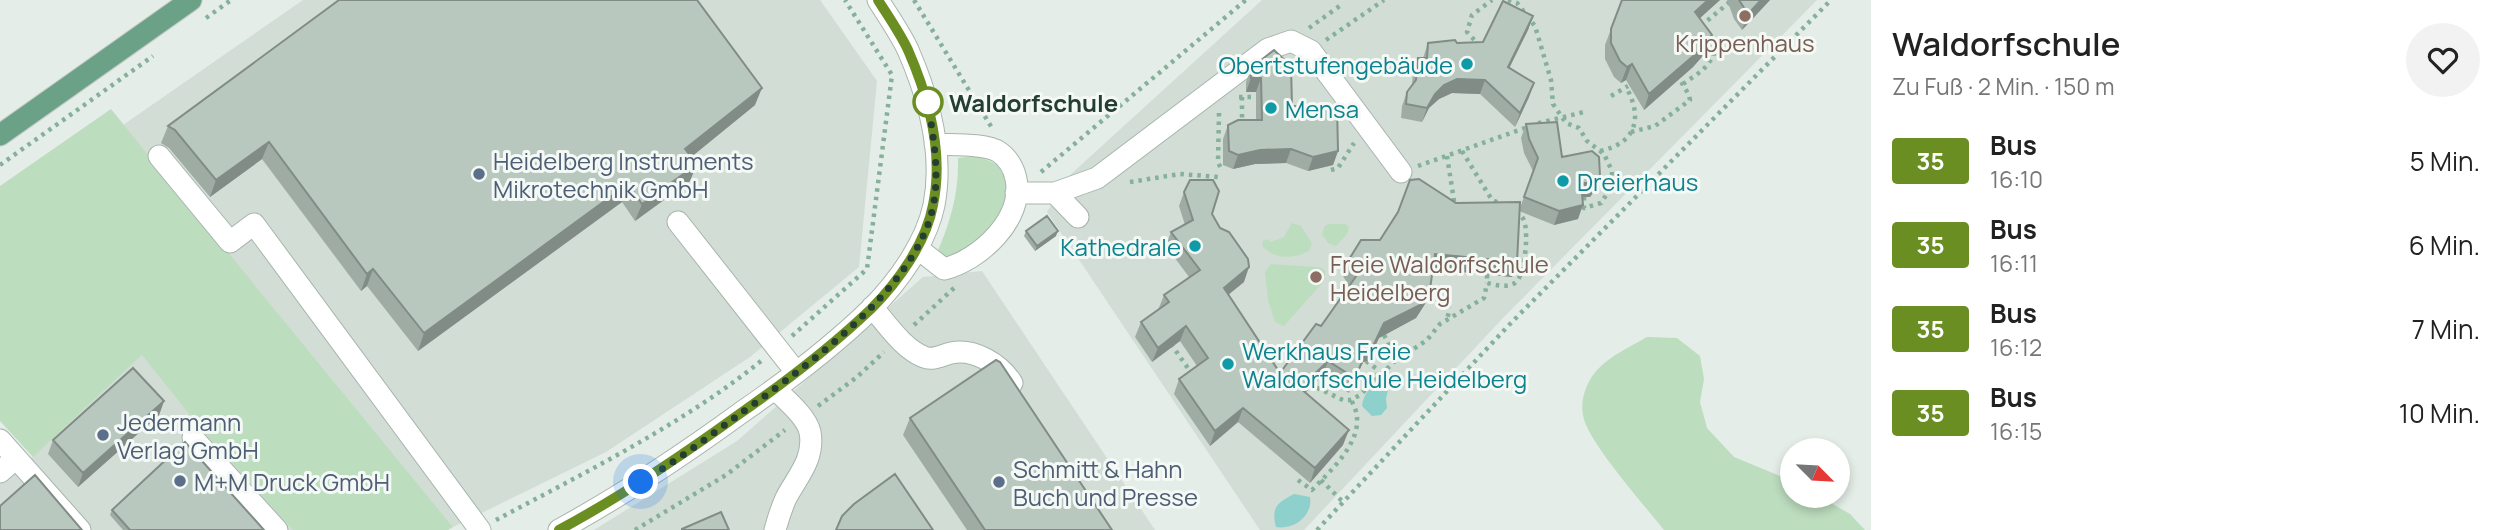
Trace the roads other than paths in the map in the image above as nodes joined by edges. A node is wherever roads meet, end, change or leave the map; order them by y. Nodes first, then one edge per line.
1 (191, 0) edge
2 (878, 0) edge
3 (0, 135) edge
4 (936, 144) junction
5 (159, 156) dead end
6 (1401, 172) road end
7 (1023, 191) junction
8 (1055, 193) junction
9 (1078, 217) dead end
10 (678, 222) dead end
11 (917, 248) junction
12 (872, 307) junction
13 (796, 372) junction
14 (775, 389) junction
15 (1027, 404) edge
16 (193, 438) dead end
17 (0, 440) edge
18 (8, 465) edge
19 (588, 523) edge
20 (80, 530) edge
21 (277, 530) edge
22 (480, 530) edge
23 (559, 530) edge
24 (775, 530) edge

1 - 3 main road
2 - 4 street
4 - 7 street
4 - 11 street
5 - 22 street
6 - 8 street
7 - 8 street
7 - 11 street
8 - 9 street
10 - 13 street
11 - 12 street
12 - 13 street
12 - 15 street
13 - 14 street
14 - 19 street
14 - 24 street
16 - 21 street
17 - 18 street
18 - 20 street
19 - 23 street

